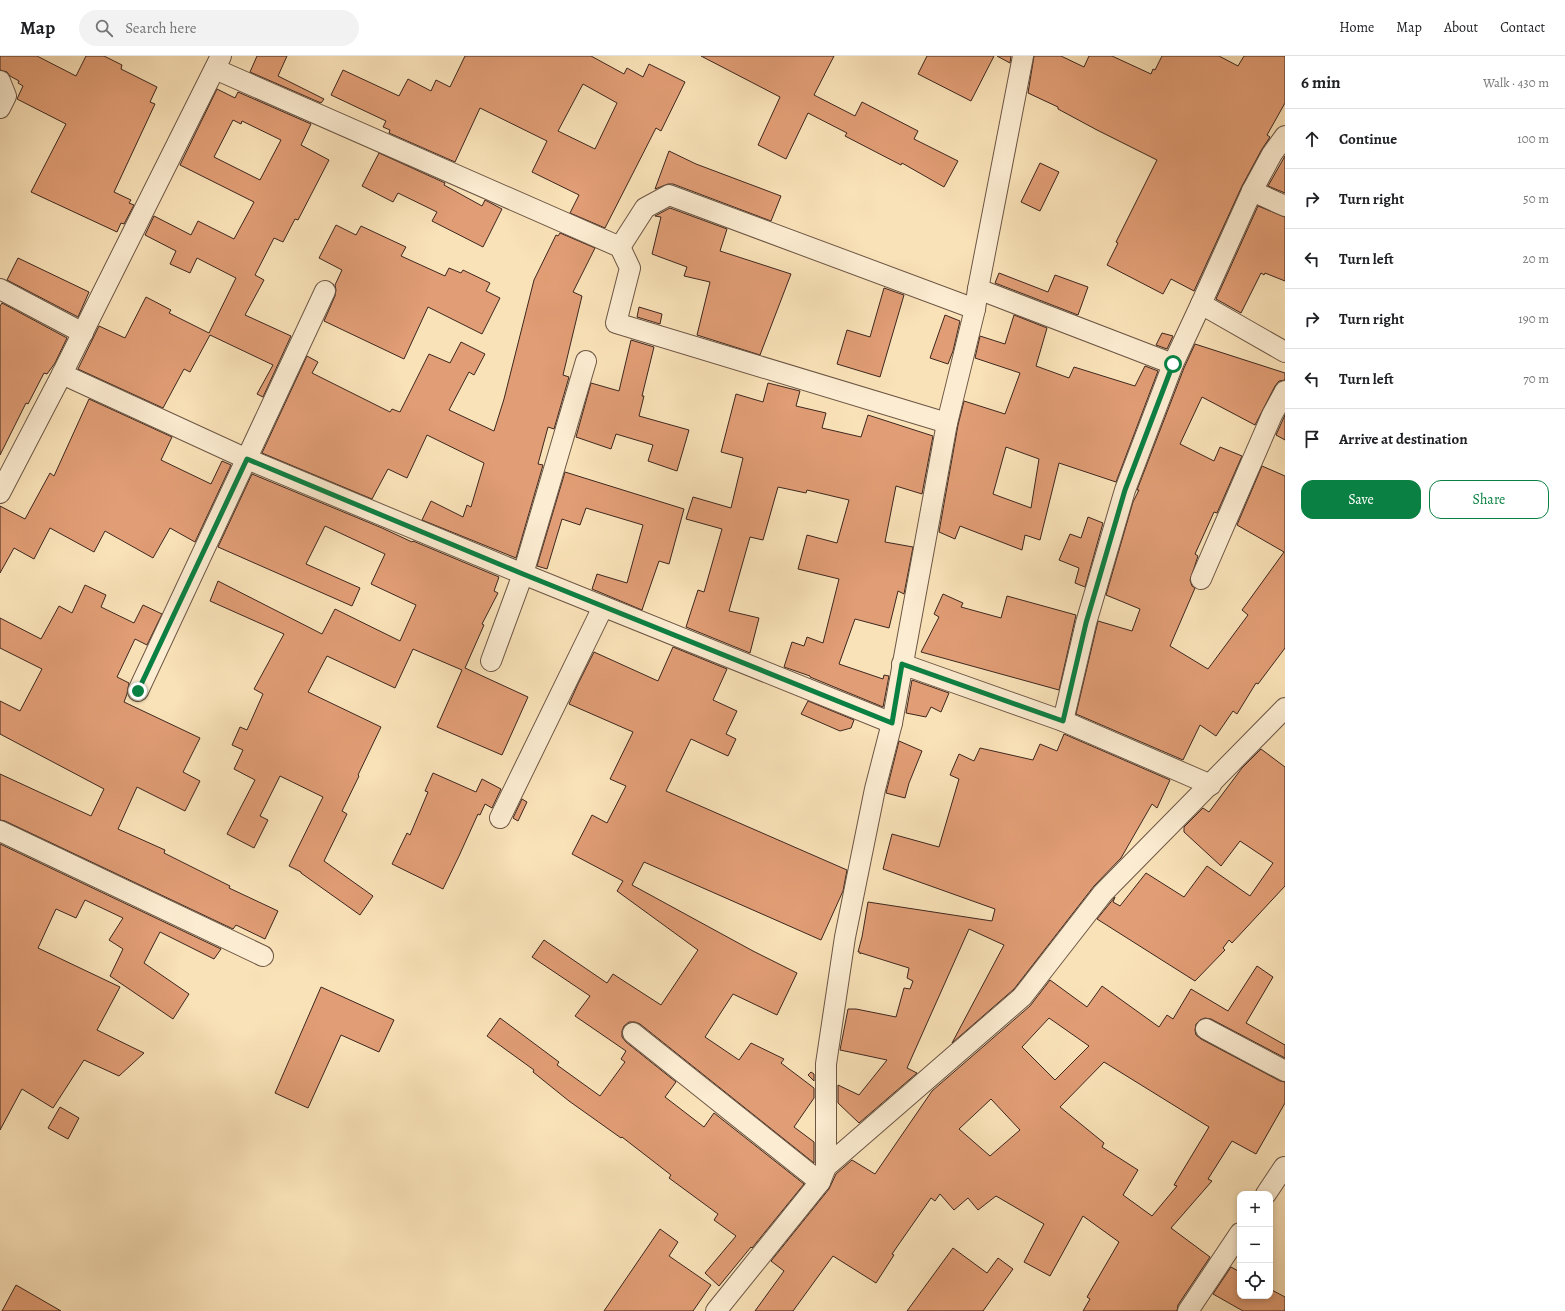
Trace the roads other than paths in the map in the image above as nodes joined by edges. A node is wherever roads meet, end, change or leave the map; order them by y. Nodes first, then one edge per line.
1 (1023, 56) edge
2 (218, 63) edge
3 (0, 80) edge
4 (0, 108) edge
5 (1285, 136) edge
6 (1252, 192) junction
7 (1285, 206) edge
8 (620, 247) junction
9 (0, 289) edge
10 (978, 289) junction
11 (325, 291) dead end
12 (1201, 304) junction
13 (975, 310) junction
14 (83, 333) junction
15 (1285, 352) edge
16 (586, 361) dead end
17 (1173, 364) junction
18 (62, 374) junction
19 (1285, 391) edge
20 (947, 423) junction
21 (247, 459) junction
22 (0, 493) edge
23 (523, 574) junction
24 (1201, 579) dead end
25 (603, 607) junction
26 (491, 661) dead end
27 (902, 664) junction
28 (138, 691) dead end
29 (1285, 708) edge
30 (1063, 721) junction
31 (892, 723) junction
32 (1211, 785) junction
33 (500, 818) dead end
34 (0, 831) edge
35 (264, 956) dead end
36 (1206, 1029) dead end
37 (633, 1033) dead end
38 (1285, 1071) edge
39 (1285, 1168) edge
40 (823, 1174) junction
41 (1268, 1191) edge
42 (1237, 1238) edge
43 (724, 1308) edge
44 (1188, 1311) edge

1 - 10 street
2 - 8 street
2 - 14 street
3 - 4 street
5 - 6 street
6 - 7 street
6 - 12 street
8 - 13 street
8 - 20 street
9 - 14 street
10 - 13 street
10 - 17 street
11 - 21 street
12 - 15 street
12 - 17 street
13 - 20 street
14 - 18 street
16 - 23 street
17 - 30 street
18 - 21 street
18 - 22 street
19 - 24 street
20 - 27 street
21 - 23 street
21 - 28 street
23 - 25 street
23 - 26 street
25 - 31 street
25 - 33 street
27 - 30 street
27 - 31 street
29 - 32 street
30 - 32 street
31 - 40 street
32 - 40 street
34 - 35 street
36 - 38 street
37 - 40 street
39 - 41 street
40 - 43 street
42 - 44 street

